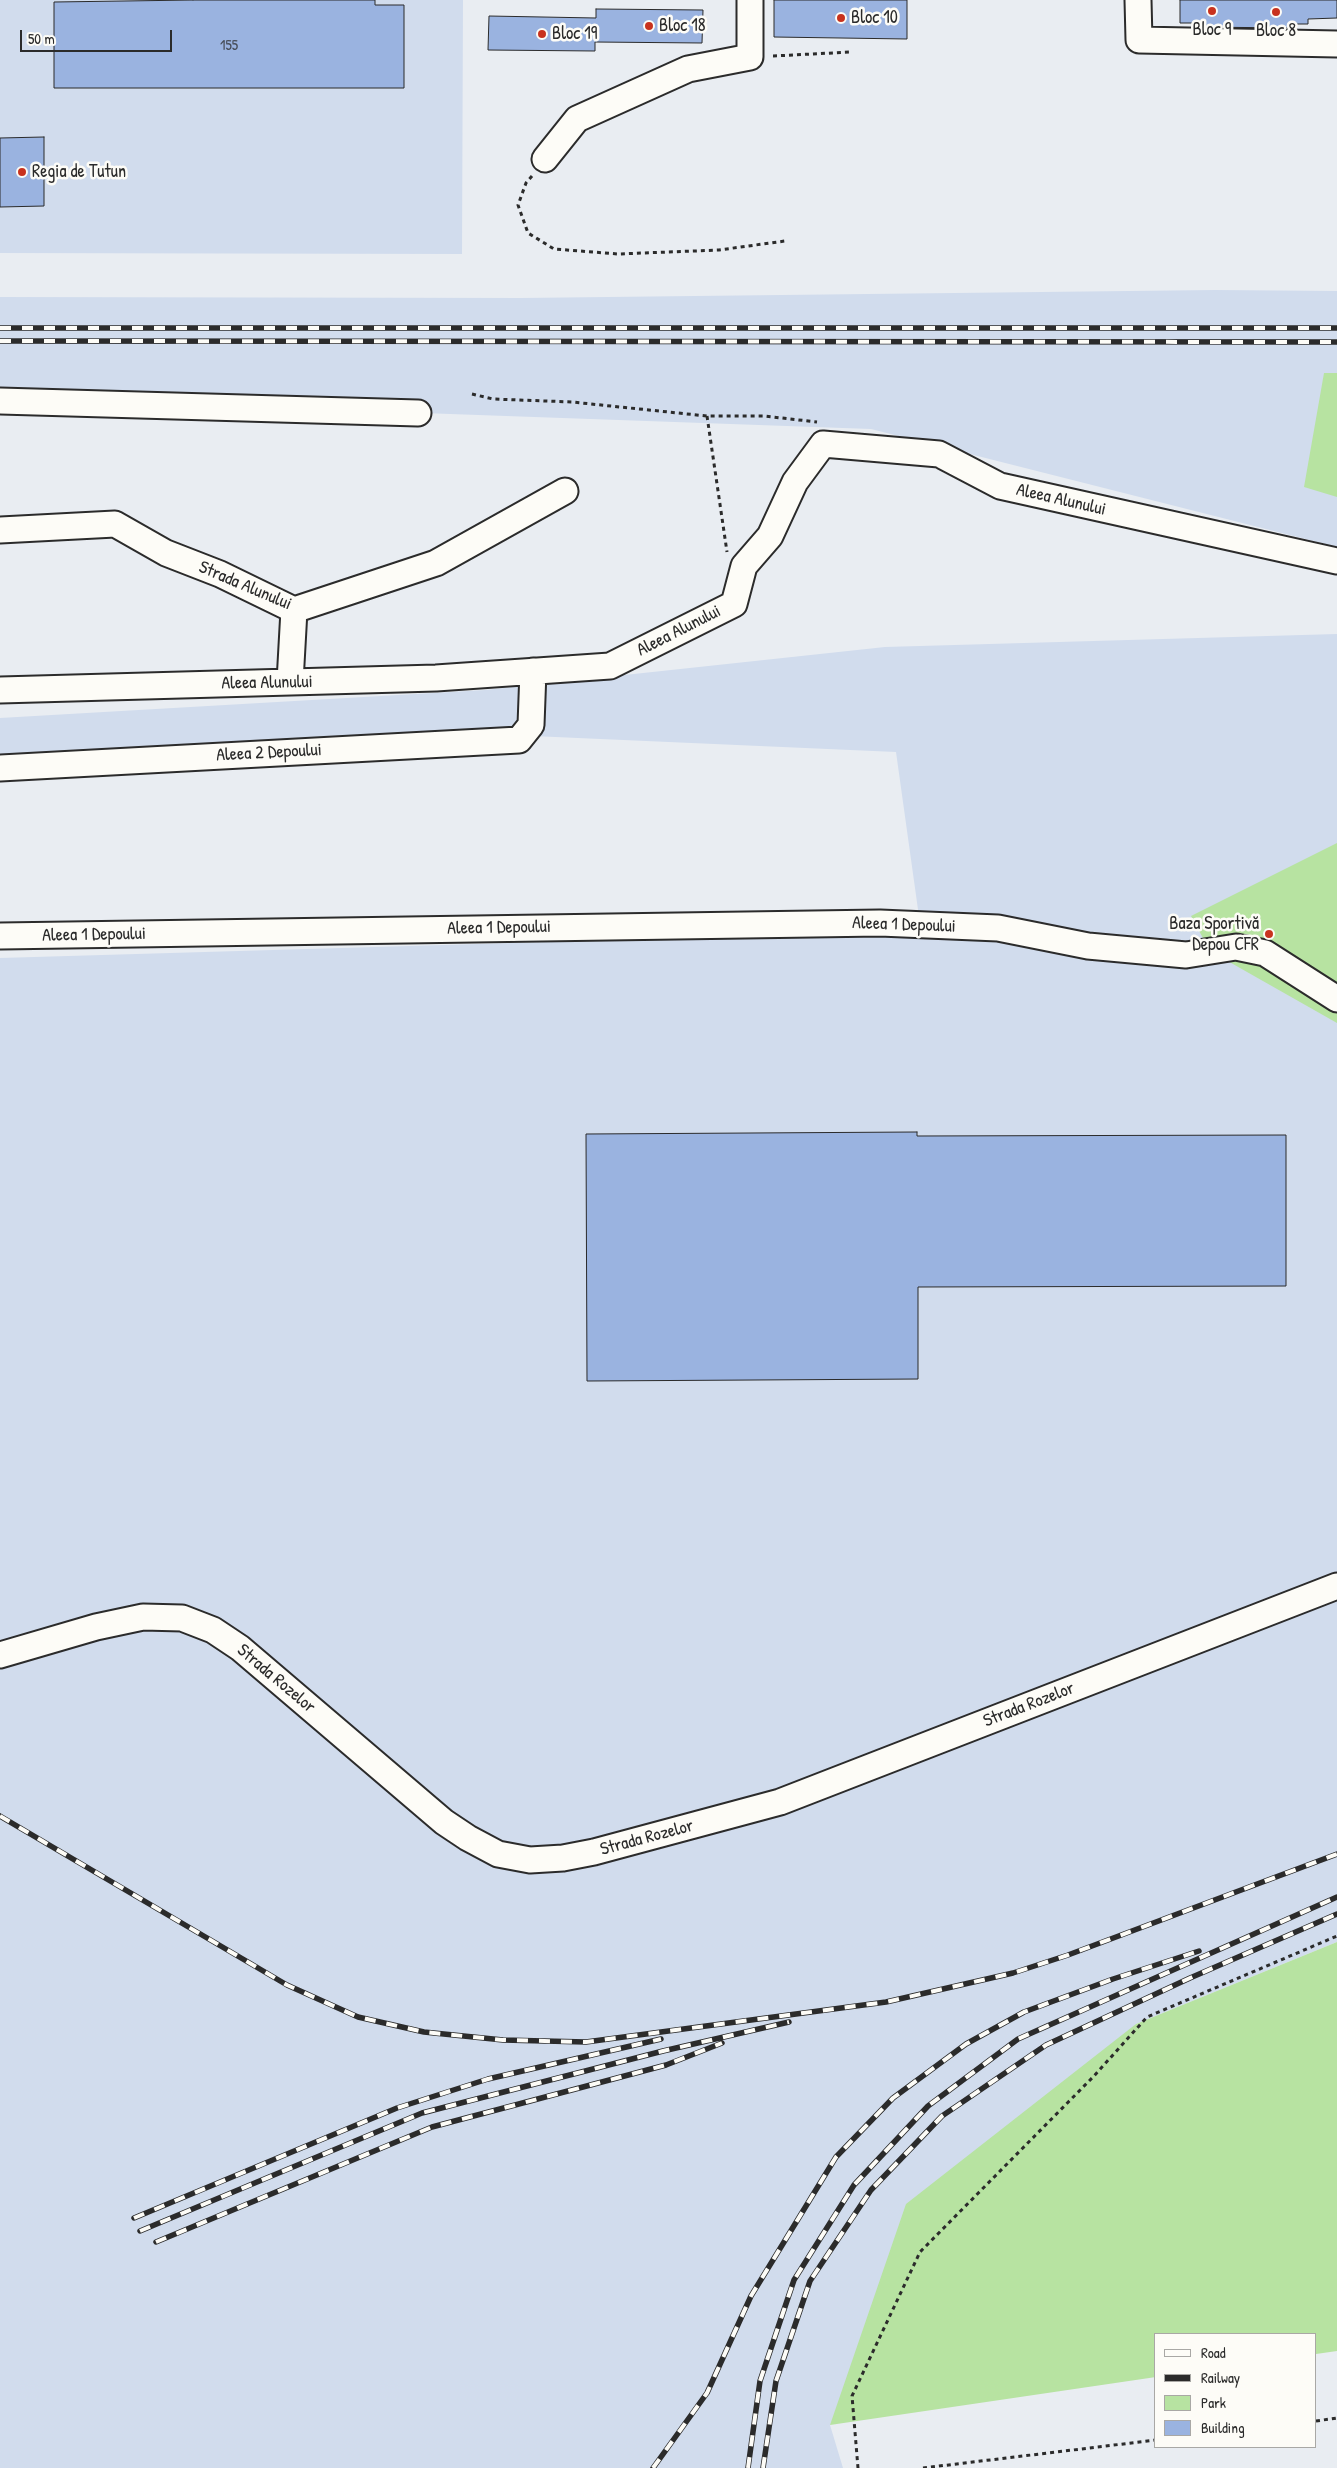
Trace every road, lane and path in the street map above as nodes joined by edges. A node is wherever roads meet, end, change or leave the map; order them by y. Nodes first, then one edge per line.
1 (750, 0) edge
2 (1138, 0) edge
3 (1337, 44) edge
4 (851, 52) dead end
5 (750, 57) junction
6 (545, 160) joint
7 (785, 241) dead end
8 (472, 394) dead end
9 (0, 401) edge
10 (418, 413) dead end
11 (707, 416) junction
12 (820, 422) dead end
13 (564, 491) dead end
14 (0, 530) edge
15 (1337, 561) edge
16 (744, 566) junction
17 (294, 610) junction
18 (533, 671) junction
19 (290, 682) junction
20 (0, 690) edge
21 (0, 768) edge
22 (0, 936) edge
23 (1337, 999) edge
24 (1337, 1586) edge
25 (0, 1654) edge
26 (1337, 1936) edge
27 (1337, 2418) edge
28 (1317, 2421) edge
29 (1154, 2440) edge
30 (858, 2468) edge
31 (923, 2468) edge

1 - 5 street
2 - 3 street
4 - 5 path
5 - 6 street
6 - 7 path
8 - 11 path
9 - 10 street
11 - 12 path
11 - 16 path
13 - 17 street, Strada Alunului
14 - 17 street, Strada Alunului
15 - 16 street, Aleea Alunului
16 - 18 street, Aleea Alunului
17 - 19 street
18 - 19 street, Aleea Alunului
18 - 21 street, Aleea 2 Depoului
19 - 20 street, Aleea Alunului
22 - 23 street, Aleea 1 Depoului
24 - 25 street, Strada Rozelor
26 - 30 path
27 - 28 path
29 - 31 path

